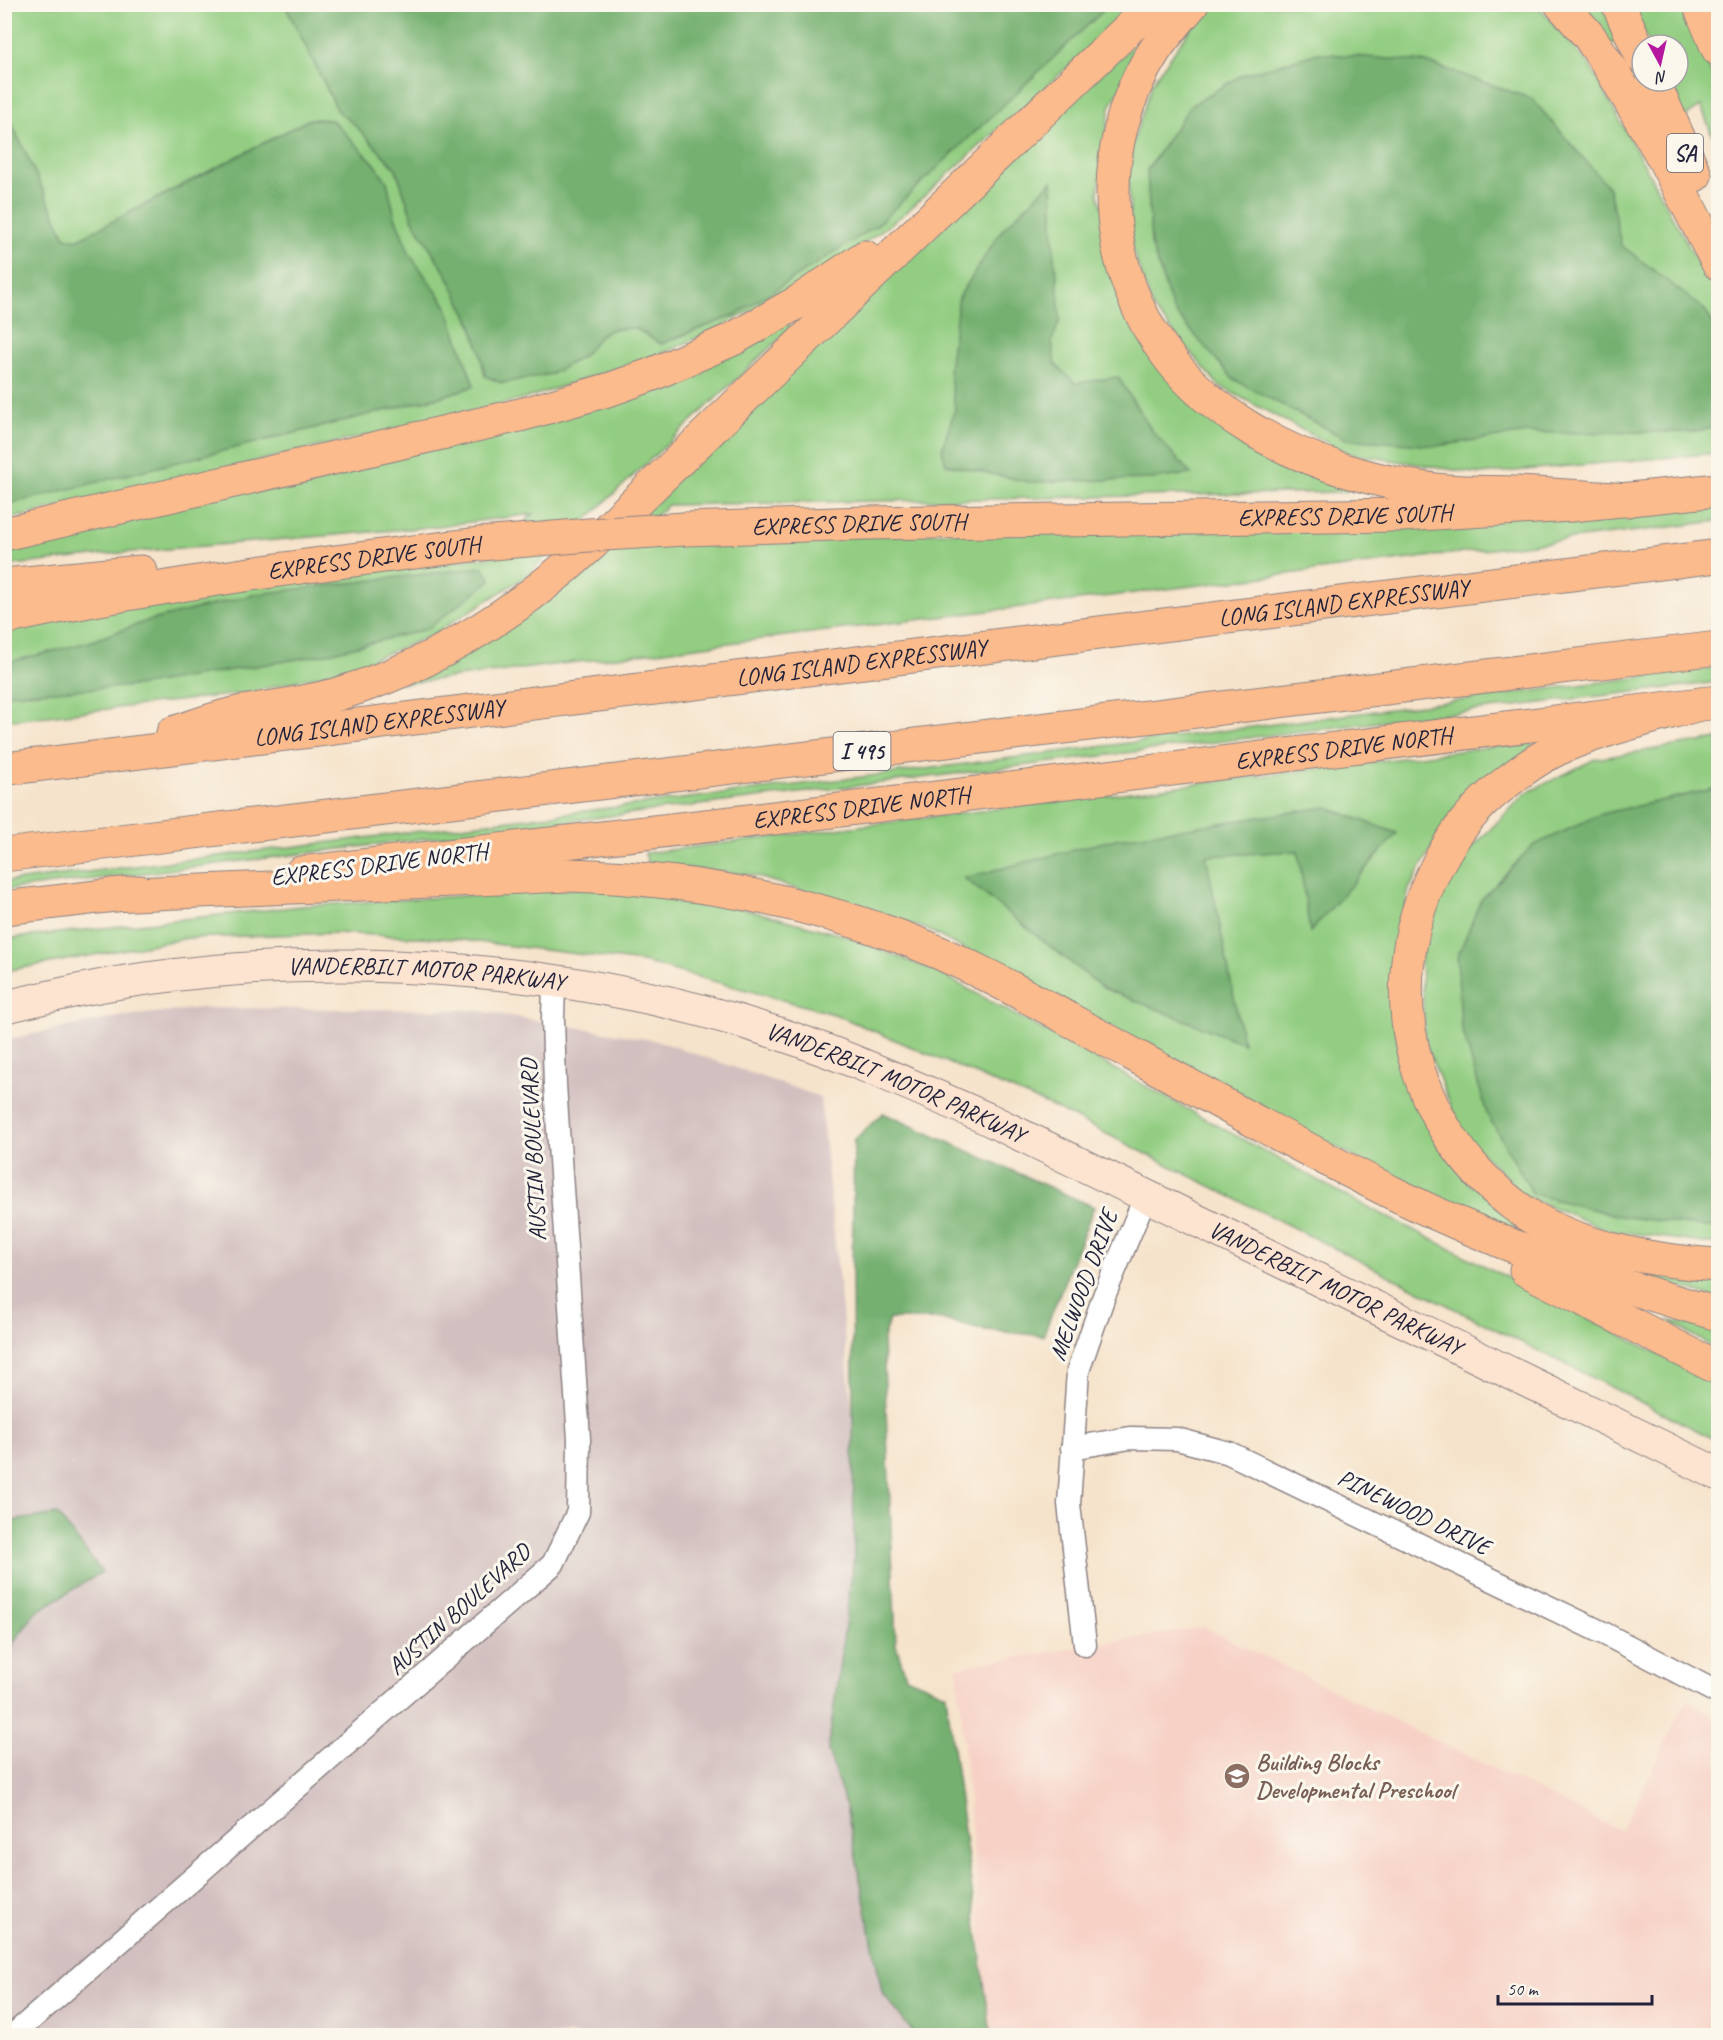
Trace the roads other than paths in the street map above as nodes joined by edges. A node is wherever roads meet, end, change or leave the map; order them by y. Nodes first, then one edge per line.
1 (1154, 4) edge
2 (1192, 4) edge
3 (1561, 4) edge
4 (1618, 4) edge
5 (1699, 4) edge
6 (1631, 33) edge
7 (1719, 49) edge
8 (1658, 93) edge
9 (988, 162) junction
10 (1719, 225) edge
11 (1719, 263) edge
12 (1719, 490) edge
13 (1627, 500) junction
14 (4, 534) edge
15 (1719, 556) edge
16 (313, 565) junction
17 (4, 585) edge
18 (4, 618) edge
19 (1719, 648) edge
20 (1709, 703) edge
21 (84, 759) junction
22 (4, 769) edge
23 (4, 855) edge
24 (111, 895) junction
25 (4, 908) edge
26 (555, 982) junction
27 (4, 1007) edge
28 (1146, 1196) junction
29 (1398, 1196) junction
30 (1719, 1265) edge
31 (1719, 1314) edge
32 (1719, 1368) edge
33 (1072, 1448) junction
34 (1719, 1474) edge
35 (1085, 1646) dead end
36 (1719, 1693) edge
37 (12, 2036) edge

1 - 9 highway
2 - 13 highway
3 - 11 highway
4 - 6 highway
5 - 7 highway
8 - 10 highway, SA
9 - 14 highway
9 - 21 highway
12 - 13 highway, EXPRESS DRIVE SOUTH
13 - 16 highway, EXPRESS DRIVE SOUTH, bridge
15 - 21 highway, LONG ISLAND EXPRESSWAY
16 - 17 highway
16 - 18 highway, EXPRESS DRIVE SOUTH
19 - 23 highway, I 495
20 - 24 highway, EXPRESS DRIVE NORTH
20 - 30 highway
21 - 22 highway, LONG ISLAND EXPRESSWAY
24 - 25 highway, EXPRESS DRIVE NORTH
24 - 29 highway
26 - 27 main road, VANDERBILT MOTOR PARKWAY
26 - 28 main road, VANDERBILT MOTOR PARKWAY
26 - 37 street, AUSTIN BOULEVARD
28 - 33 street, MELWOOD DRIVE
28 - 34 main road, VANDERBILT MOTOR PARKWAY
29 - 31 highway
29 - 32 highway
33 - 35 street, MELWOOD DRIVE
33 - 36 street, PINEWOOD DRIVE

